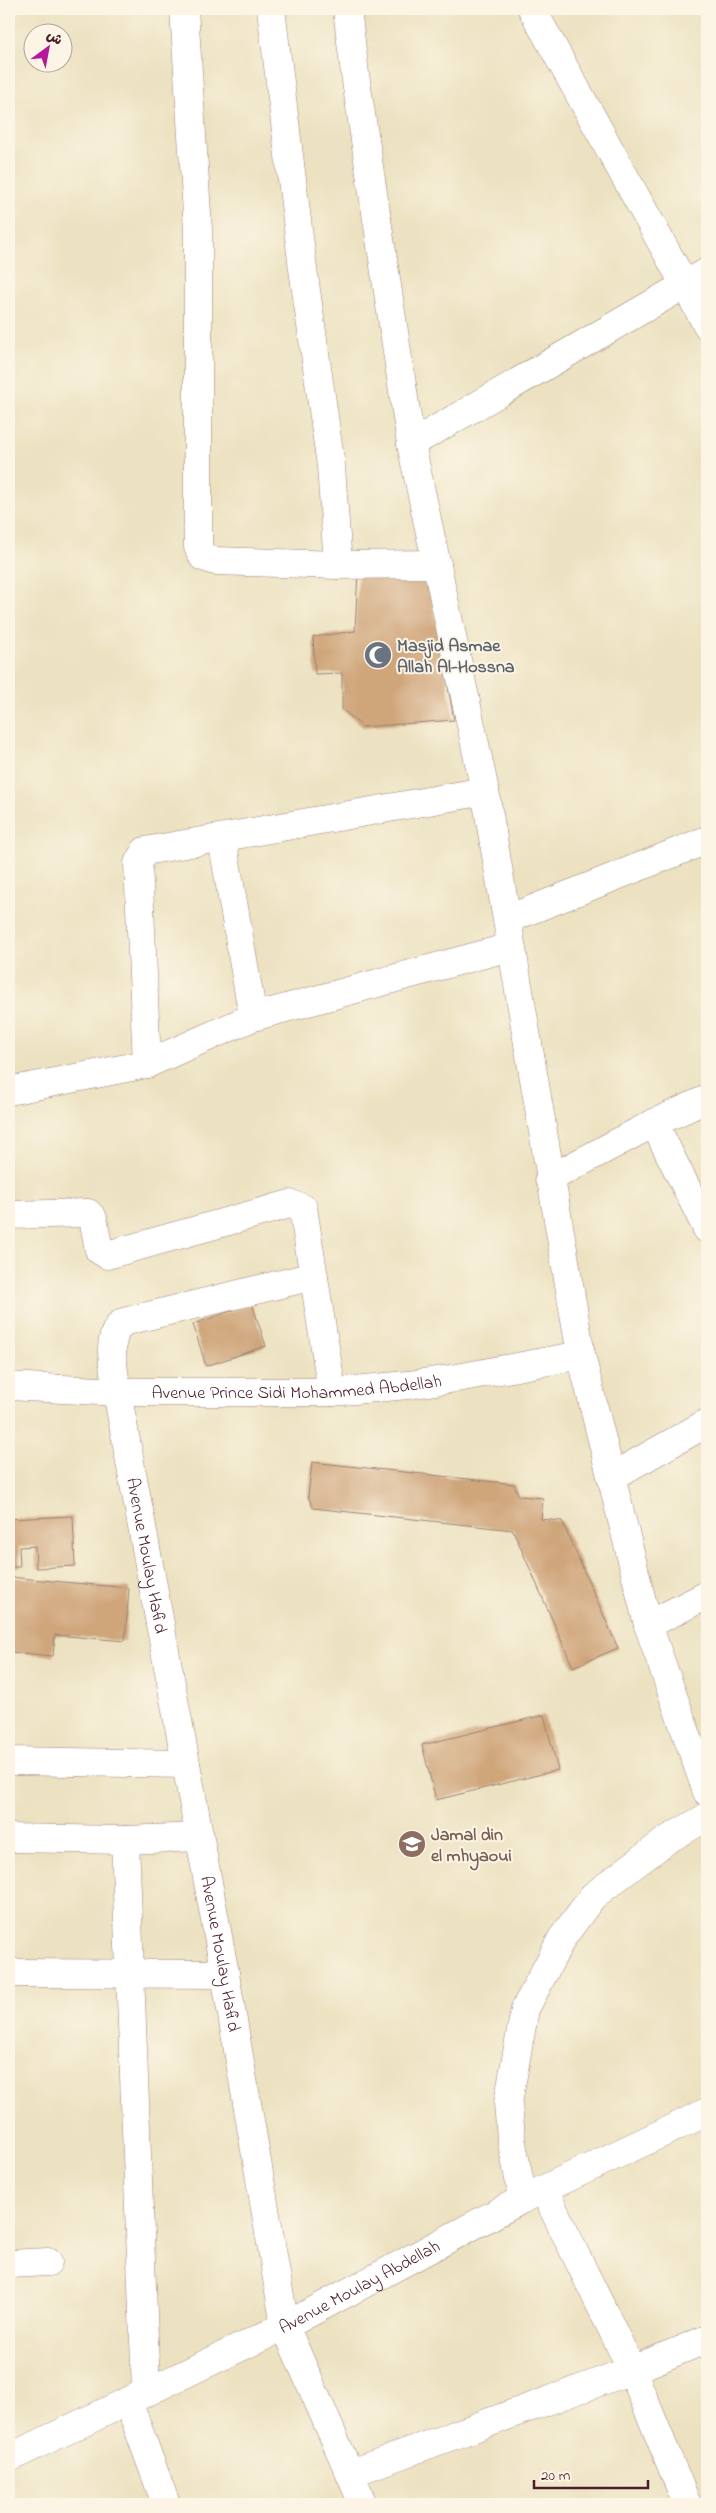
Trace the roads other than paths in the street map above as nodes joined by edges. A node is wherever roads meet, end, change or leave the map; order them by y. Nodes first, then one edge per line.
1 (184, 9) edge
2 (270, 9) edge
3 (347, 9) edge
4 (532, 9) edge
5 (697, 279) edge
6 (707, 325) edge
7 (411, 444) junction
8 (437, 564) junction
9 (338, 565) junction
10 (485, 791) junction
11 (222, 839) junction
12 (707, 840) edge
13 (508, 919) junction
14 (510, 947) junction
15 (253, 1017) junction
16 (147, 1064) junction
17 (9, 1092) edge
18 (707, 1099) edge
19 (654, 1123) junction
20 (549, 1180) junction
21 (9, 1215) edge
22 (707, 1229) edge
23 (314, 1276) junction
24 (581, 1355) junction
25 (9, 1386) edge
26 (117, 1392) junction
27 (332, 1392) junction
28 (707, 1423) edge
29 (611, 1477) junction
30 (707, 1595) edge
31 (648, 1625) junction
32 (9, 1761) edge
33 (186, 1764) junction
34 (706, 1783) edge
35 (707, 1817) edge
36 (200, 1837) junction
37 (9, 1838) edge
38 (125, 1840) junction
39 (9, 1973) edge
40 (131, 1974) junction
41 (225, 1974) junction
42 (707, 2112) edge
43 (534, 2194) junction
44 (48, 2262) dead end
45 (9, 2264) edge
46 (285, 2326) junction
47 (707, 2339) edge
48 (632, 2370) junction
49 (137, 2396) junction
50 (9, 2458) edge
51 (351, 2473) junction
52 (166, 2504) edge
53 (363, 2504) edge
54 (687, 2504) edge

1 - 9 street
2 - 9 street
3 - 7 street
4 - 5 street
5 - 6 street
5 - 7 street
7 - 8 street
8 - 9 street
8 - 10 street
10 - 11 street
10 - 13 street
11 - 15 street
11 - 16 street
12 - 13 street
13 - 14 street
14 - 15 street
14 - 20 street
15 - 16 street
16 - 17 street
18 - 19 street
19 - 20 street
19 - 22 street
20 - 24 street
21 - 23 street
23 - 26 street, Avenue Moulay Hafid
23 - 27 street
24 - 27 street, Avenue Prince Sidi Mohammed Abdellah
24 - 29 street
25 - 26 street, Avenue Prince Sidi Mohammed Abdellah
26 - 27 street, Avenue Prince Sidi Mohammed Abdellah
26 - 33 street, Avenue Moulay Hafid
28 - 29 street
29 - 31 street
30 - 31 street
31 - 34 street
32 - 33 street
33 - 36 street, Avenue Moulay Hafid
35 - 43 street
36 - 38 street
36 - 41 street, Avenue Moulay Hafid
37 - 38 street
38 - 40 street
39 - 40 street
40 - 41 street
40 - 49 street
41 - 46 street, Avenue Moulay Hafid
42 - 43 street, Avenue Moulay Abdellah
43 - 46 street, Avenue Moulay Abdellah
43 - 48 street
44 - 45 street
46 - 49 street, Avenue Moulay Abdellah
46 - 51 street, Avenue Moulay Hafid
47 - 48 street
48 - 51 street
48 - 54 street
49 - 50 street, Avenue Moulay Abdellah
49 - 52 street
51 - 53 street, Avenue Moulay Hafid

